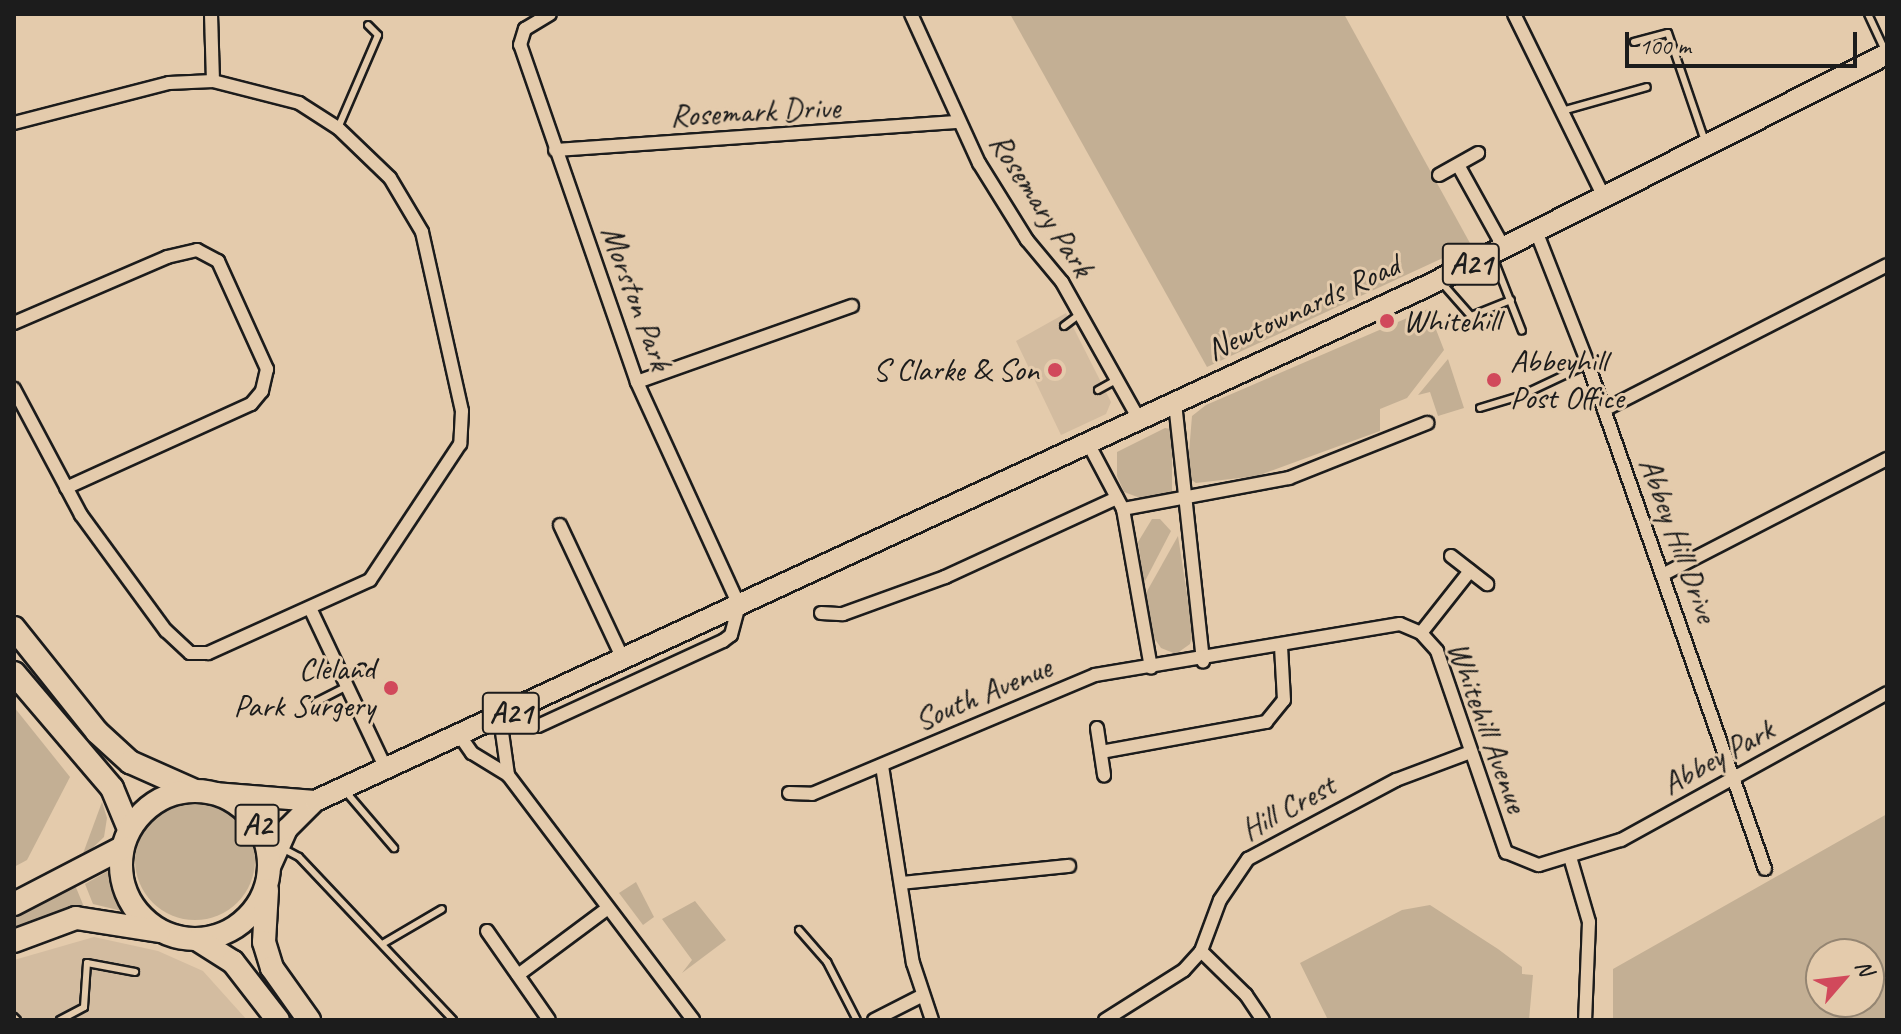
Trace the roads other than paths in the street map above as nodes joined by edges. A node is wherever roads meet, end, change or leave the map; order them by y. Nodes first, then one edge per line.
1 (211, 14) edge
2 (550, 14) edge
3 (911, 14) edge
4 (1514, 14) edge
5 (1868, 14) edge
6 (368, 25) dead end
7 (1634, 42) dead end
8 (1887, 54) edge
9 (213, 81) junction
10 (1647, 87) dead end
11 (1562, 111) junction
12 (957, 122) junction
13 (14, 123) edge
14 (338, 128) junction
15 (1707, 145) junction
16 (555, 150) junction
17 (1478, 153) dead end
18 (1458, 165) junction
19 (1439, 175) dead end
20 (1604, 197) junction
21 (1536, 231) junction
22 (1498, 251) junction
23 (1887, 265) edge
24 (1444, 288) junction
25 (1511, 300) junction
26 (852, 306) dead end
27 (1081, 313) junction
28 (14, 323) edge
29 (1064, 326) dead end
30 (1522, 331) dead end
31 (1588, 364) junction
32 (1118, 379) junction
33 (637, 382) junction
34 (14, 389) edge
35 (1098, 390) dead end
36 (1175, 403) junction
37 (1480, 408) dead end
38 (1604, 410) junction
39 (1139, 419) junction
40 (1427, 423) dead end
41 (1088, 443) junction
42 (1887, 459) edge
43 (66, 488) junction
44 (1182, 500) junction
45 (1120, 504) junction
46 (560, 525) dead end
47 (1451, 556) dead end
48 (1470, 571) junction
49 (1664, 574) junction
50 (1487, 584) dead end
51 (739, 605) junction
52 (310, 608) junction
53 (821, 613) dead end
54 (14, 628) edge
55 (1421, 633) junction
56 (1281, 647) junction
57 (623, 659) junction
58 (1203, 661) junction
59 (362, 668) dead end
60 (1151, 668) junction
61 (14, 673) edge
62 (345, 683) junction
63 (1887, 693) edge
64 (316, 702) dead end
65 (500, 718) junction
66 (538, 726) dead end
67 (1097, 728) dead end
68 (460, 736) junction
69 (1101, 752) junction
70 (1471, 752) junction
71 (882, 766) junction
72 (387, 771) junction
73 (508, 775) junction
74 (1104, 775) dead end
75 (1733, 779) junction
76 (344, 789) junction
77 (203, 791) junction
78 (789, 793) dead end
79 (315, 801) junction
80 (126, 838) junction
81 (394, 848) dead end
82 (1570, 857) junction
83 (272, 866) junction
84 (1069, 866) dead end
85 (1765, 869) dead end
86 (901, 883) junction
87 (14, 904) edge
88 (608, 908) junction
89 (442, 909) dead end
90 (799, 930) dead end
91 (161, 931) junction
92 (487, 931) dead end
93 (198, 940) junction
94 (14, 941) edge
95 (384, 943) junction
96 (1201, 951) junction
97 (135, 972) dead end
98 (518, 975) junction
99 (923, 995) junction
100 (60, 1020) edge
101 (278, 1020) edge
102 (309, 1020) edge
103 (453, 1020) edge
104 (549, 1020) edge
105 (693, 1020) edge
106 (857, 1020) edge
107 (874, 1020) edge
108 (932, 1020) edge
109 (1105, 1020) edge
110 (1263, 1020) edge
111 (1585, 1020) edge

1 - 9 street
2 - 16 street, Morston Park
3 - 12 street, Rosemary Park
4 - 11 street
5 - 8 lane
6 - 14 lane
7 - 15 lane
8 - 15 main road, Newtownards Road / A21
9 - 13 street
9 - 14 street
10 - 11 lane
11 - 20 street
12 - 16 street, Rosemark Drive
12 - 27 street, Rosemary Park
14 - 52 street
15 - 20 main road, Newtownards Road / A21
16 - 33 street, Morston Park
17 - 18 street
18 - 19 street
18 - 22 street
20 - 21 main road, Newtownards Road / A21
21 - 22 main road, Newtownards Road / A21
21 - 31 street, Abbey Hill Drive
22 - 24 main road, Newtownards Road / A21
22 - 25 lane
23 - 38 street
24 - 25 lane
24 - 36 main road, Newtownards Road / A21
25 - 30 lane
26 - 33 street
27 - 29 lane
27 - 32 street, Rosemary Park
28 - 43 street
31 - 37 lane
31 - 38 street, Abbey Hill Drive
32 - 35 lane
32 - 39 street, Rosemary Park
33 - 51 street, Morston Park
34 - 43 street
36 - 39 main road, Newtownards Road / A21
36 - 44 street
38 - 49 street, Abbey Hill Drive
39 - 41 main road, Newtownards Road / A21
40 - 44 street
41 - 45 street
41 - 51 main road, Newtownards Road / A21
42 - 49 street
43 - 52 street
44 - 45 street
44 - 58 street
45 - 53 street
45 - 60 street
46 - 57 street
47 - 48 street
48 - 50 street
48 - 55 street
49 - 75 street, Abbey Hill Drive
51 - 57 main road, Newtownards Road / A21
51 - 66 street
52 - 62 street
54 - 77 highway, A2
55 - 56 street, Whitehill Avenue
55 - 70 street, Whitehill Avenue
56 - 58 street, Whitehill Avenue
56 - 69 street
57 - 65 main road, Newtownards Road / A21
58 - 60 street, South Avenue
59 - 62 lane
60 - 71 street, South Avenue
61 - 80 highway
62 - 64 lane
62 - 72 street
63 - 75 street, Abbey Park
65 - 68 main road, Newtownards Road / A21
65 - 73 street
67 - 69 street
68 - 72 main road, Newtownards Road / A21
68 - 73 street
69 - 74 street
70 - 82 street, Whitehill Avenue
70 - 96 street, Hill Crest
71 - 78 street, South Avenue
71 - 86 street
72 - 76 main road, Newtownards Road / A21
73 - 88 street
75 - 82 street, Abbey Park
75 - 85 street, Abbey Hill Drive
76 - 79 main road, Newtownards Road / A21
76 - 81 lane
77 - 79 main road, Newtownards Road / A21
77 - 80 highway, A2
77 - 83 highway, A2
79 - 83 main road, Newtownards Road / A21
80 - 87 highway
80 - 91 highway
82 - 111 street
83 - 93 highway, A2
83 - 95 lane
83 - 102 highway, A2
84 - 86 street
86 - 99 street
88 - 98 street
88 - 105 street
89 - 95 lane
90 - 106 lane
91 - 93 highway
91 - 94 highway
92 - 98 street
93 - 101 highway
95 - 103 lane
96 - 109 street, Hill Crest
96 - 110 street
97 - 100 lane
98 - 104 street
99 - 107 street
99 - 108 street

